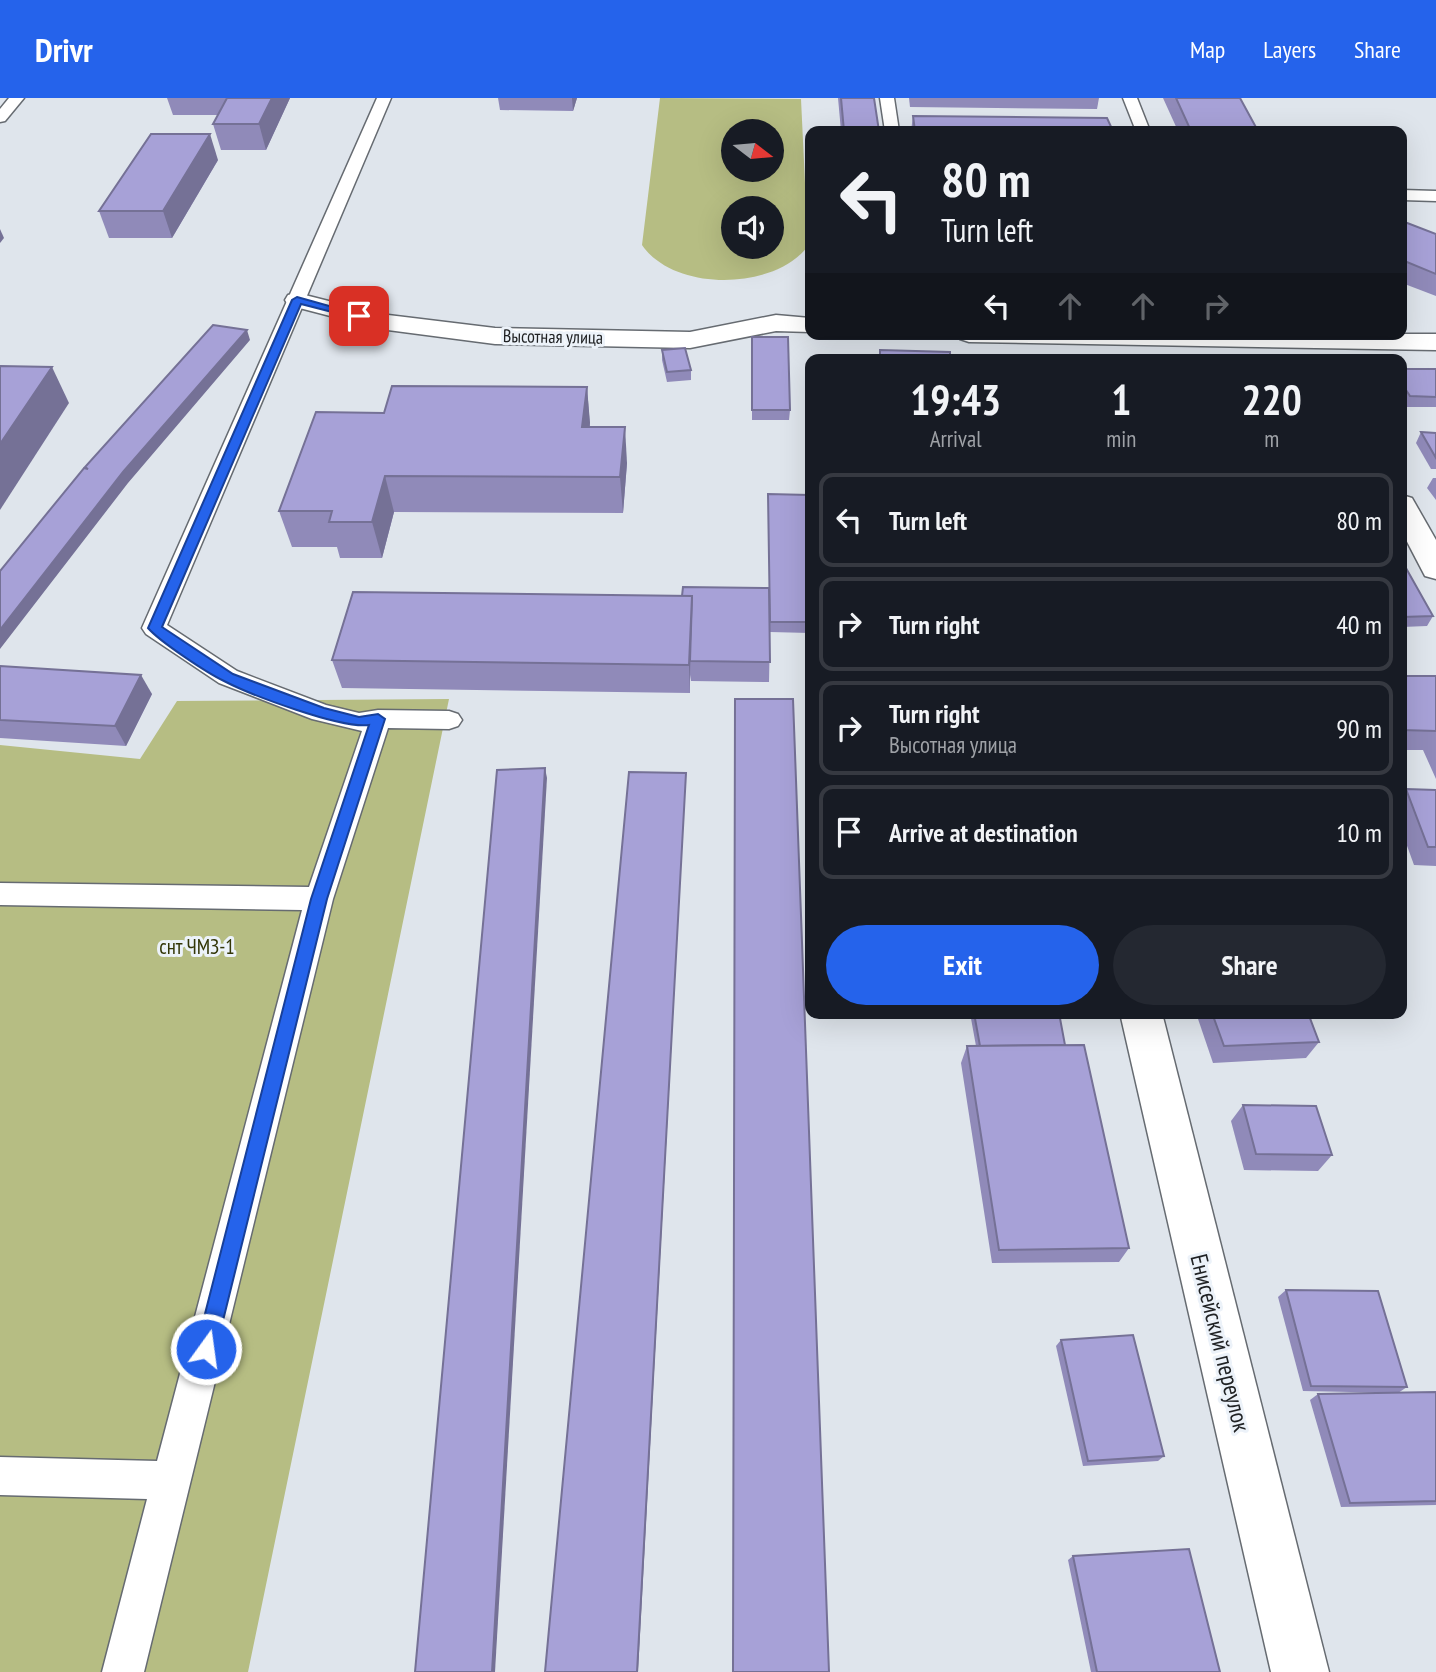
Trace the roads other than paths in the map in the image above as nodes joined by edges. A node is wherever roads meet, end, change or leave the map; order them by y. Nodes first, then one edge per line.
1 (17, 98) edge
2 (384, 98) edge
3 (887, 98) edge
4 (1130, 98) edge
5 (0, 118) edge
6 (891, 126) edge
7 (1141, 126) edge
8 (1407, 195) edge
9 (1436, 197) edge
10 (297, 300) junction
11 (805, 325) edge
12 (1436, 342) edge
13 (977, 343) edge
14 (1321, 350) edge
15 (1407, 514) edge
16 (1436, 569) edge
17 (378, 719) junction
18 (449, 720) dead end
19 (0, 894) edge
20 (319, 899) junction
21 (1142, 1019) edge
22 (0, 1476) edge
23 (173, 1481) junction
24 (123, 1672) edge
25 (1300, 1672) edge

1 - 5 lane
2 - 10 lane
3 - 6 lane
4 - 7 lane
8 - 9 lane
10 - 11 street, Высотная улица
10 - 17 lane
12 - 14 street
13 - 14 street
15 - 16 street
17 - 18 lane
17 - 20 lane
19 - 20 lane
20 - 23 lane
21 - 25 street, Енисейский переулок
22 - 23 lane
23 - 24 lane

